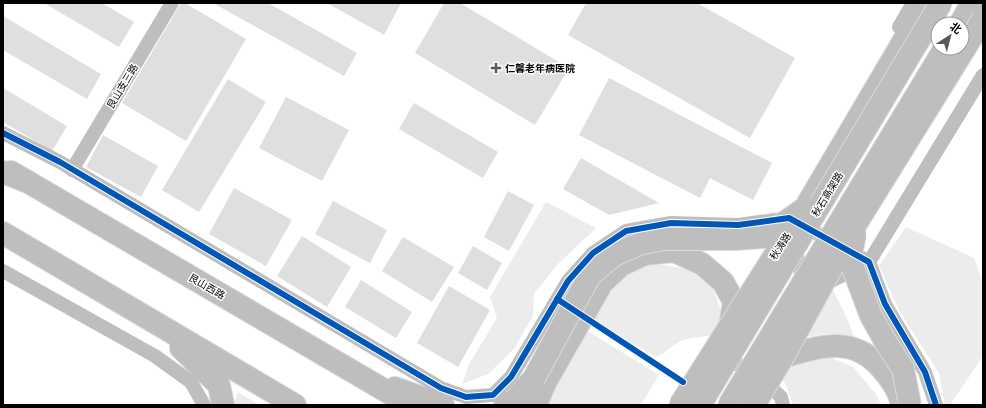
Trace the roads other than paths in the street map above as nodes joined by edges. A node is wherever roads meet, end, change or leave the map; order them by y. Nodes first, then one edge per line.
1 (172, 3) edge
2 (913, 3) edge
3 (926, 3) edge
4 (941, 3) edge
5 (972, 3) edge
6 (965, 16) edge
7 (983, 19) edge
8 (940, 56) edge
9 (983, 75) edge
10 (3, 134) edge
11 (3, 167) edge
12 (72, 170) junction
13 (3, 172) edge
14 (28, 182) junction
15 (797, 213) junction
16 (857, 222) junction
17 (3, 233) edge
18 (869, 262) junction
19 (3, 271) edge
20 (156, 324) junction
21 (730, 325) junction
22 (783, 357) junction
23 (356, 373) junction
24 (756, 374) junction
25 (204, 405) edge
26 (223, 405) edge
27 (295, 405) edge
28 (410, 405) edge
29 (443, 405) edge
30 (505, 405) edge
31 (536, 405) edge
32 (668, 405) edge
33 (680, 405) edge
34 (700, 405) edge
35 (730, 405) edge
36 (754, 405) edge
37 (783, 405) edge
38 (901, 405) edge
39 (910, 405) edge
40 (936, 405) edge

1 - 12 street, 艮山支三路
2 - 15 street
3 - 15 main road, 秋涛路
4 - 34 main road, 秋石高架路, bridge
5 - 6 main road
7 - 16 main road, bridge
8 - 35 main road, bridge
9 - 18 street
10 - 12 street
11 - 14 main road, 艮山西路
12 - 15 street
13 - 14 main road
14 - 23 main road, 艮山西路
15 - 18 street
15 - 21 main road, 秋涛路, bridge
15 - 24 street
15 - 30 main road, bridge
16 - 22 main road, bridge
16 - 39 main road, bridge
17 - 20 main road
18 - 24 street
18 - 40 street
19 - 25 street
20 - 26 main road
20 - 27 main road
21 - 31 main road
21 - 33 main road, 秋涛路, bridge
22 - 36 main road, bridge
22 - 38 main road
23 - 28 main road, 艮山西路
23 - 29 main road
24 - 32 street
24 - 37 street

